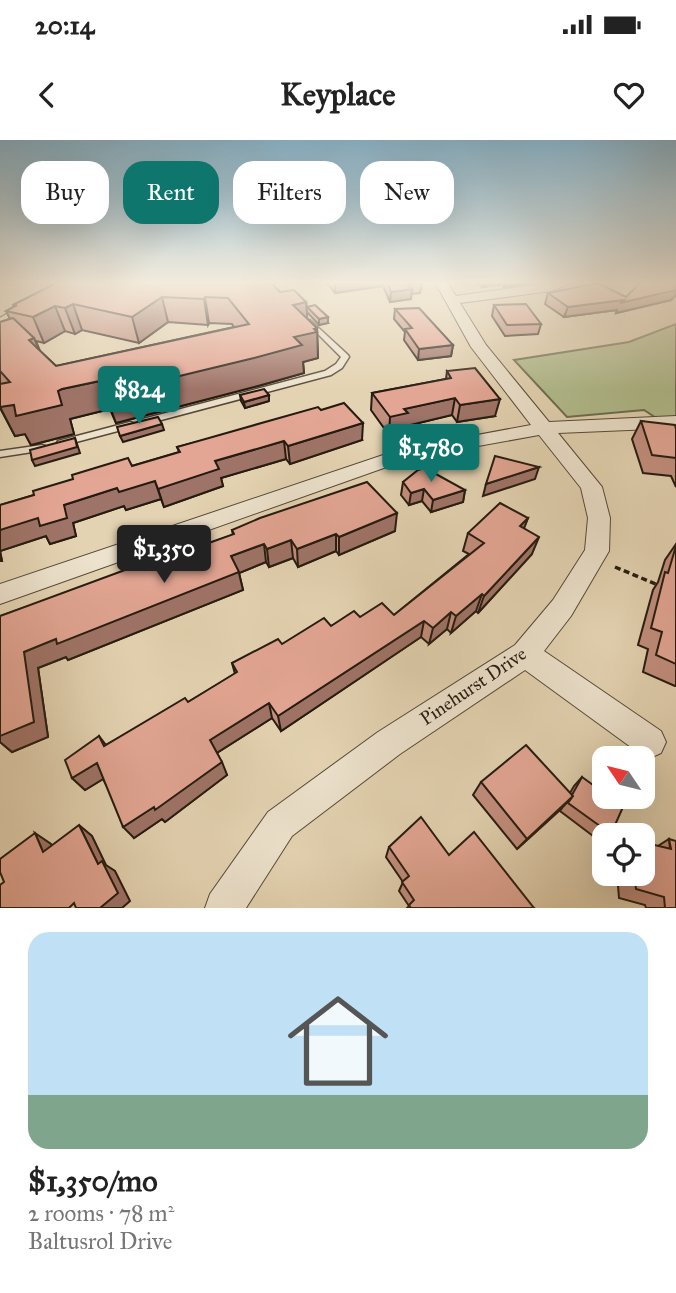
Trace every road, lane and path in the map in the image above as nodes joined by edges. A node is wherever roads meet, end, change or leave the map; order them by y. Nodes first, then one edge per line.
1 (305, 318) edge
2 (462, 318) edge
3 (676, 422) edge
4 (546, 428) junction
5 (0, 454) edge
6 (615, 567) dead end
7 (664, 587) edge
8 (0, 594) edge
9 (525, 654) junction
10 (650, 742) dead end
11 (223, 908) edge

1 - 5 lane
2 - 4 street, Pinehurst Drive
3 - 4 street
4 - 8 street
4 - 9 street, Pinehurst Drive
6 - 7 path
9 - 10 street
9 - 11 street, Pinehurst Drive

